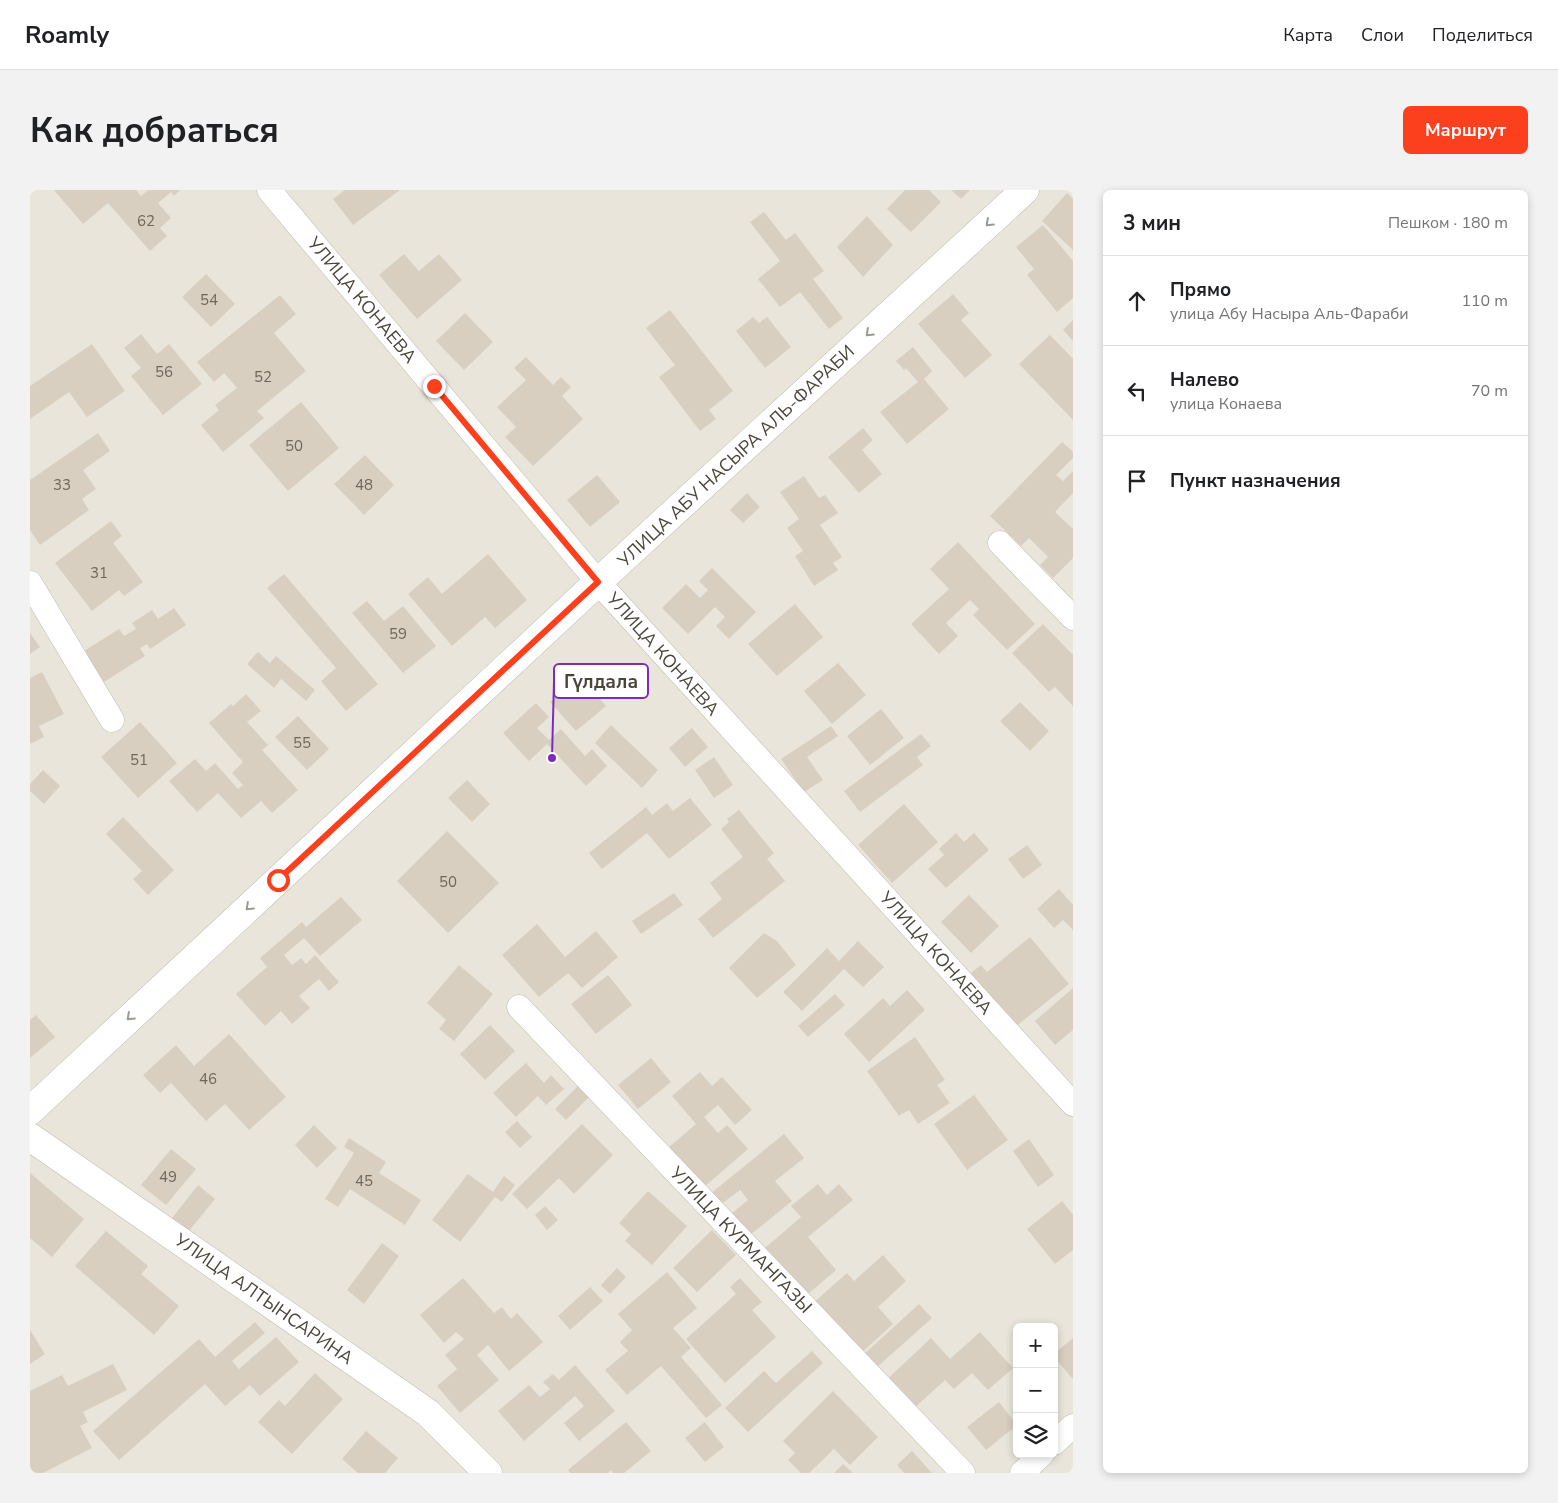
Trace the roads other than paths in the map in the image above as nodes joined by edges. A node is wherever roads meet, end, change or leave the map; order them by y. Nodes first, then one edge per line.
1 (269, 190) edge
2 (1025, 190) edge
3 (1000, 543) dead end
4 (598, 582) junction
5 (30, 583) edge
6 (1073, 618) edge
7 (112, 720) dead end
8 (519, 1008) dead end
9 (1073, 1104) edge
10 (30, 1111) edge
11 (30, 1137) edge
12 (1073, 1426) edge
13 (1058, 1439) edge
14 (1038, 1458) edge
15 (488, 1473) edge
16 (963, 1473) edge
17 (1022, 1473) edge

1 - 4 street, УЛИЦА КОНАЕВА
2 -> 4 street, УЛИЦА АБУ НАСЫРА АЛЬ-ФАРАБИ
3 - 6 street
4 - 9 street, УЛИЦА КОНАЕВА
4 -> 10 street, УЛИЦА АБУ НАСЫРА АЛЬ-ФАРАБИ
5 - 7 street
8 - 16 street, УЛИЦА КУРМАНГАЗЫ
11 - 15 street, УЛИЦА АЛТЫНСАРИНА
12 - 13 street
14 - 17 street

